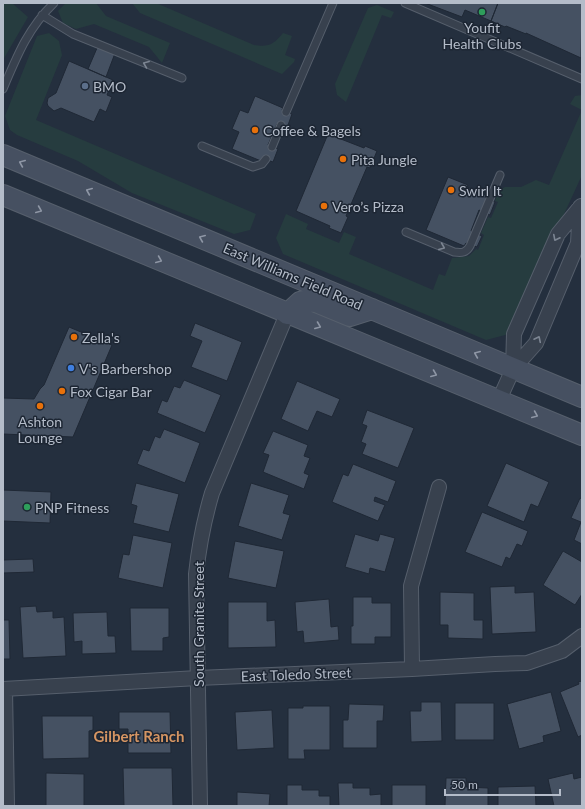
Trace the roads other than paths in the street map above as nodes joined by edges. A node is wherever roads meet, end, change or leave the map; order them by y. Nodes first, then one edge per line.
1 (54, 3) edge
2 (333, 3) edge
3 (405, 3) edge
4 (42, 15) junction
5 (182, 78) dead end
6 (582, 78) edge
7 (3, 88) edge
8 (286, 112) dead end
9 (281, 125) dead end
10 (202, 146) dead end
11 (272, 147) dead end
12 (3, 155) edge
13 (266, 159) dead end
14 (500, 175) dead end
15 (3, 195) edge
16 (581, 205) edge
17 (406, 232) dead end
18 (372, 309) junction
19 (287, 314) junction
20 (513, 369) junction
21 (582, 397) edge
22 (499, 400) junction
23 (582, 435) edge
24 (439, 487) dead end
25 (582, 636) edge
26 (412, 669) junction
27 (198, 678) junction
28 (4, 689) edge
29 (7, 806) edge
30 (200, 806) edge

1 - 4 lane
2 - 8 lane
3 - 6 lane
5 -> 4 lane
4 - 7 lane
9 - 11 lane
10 - 13 lane
18 -> 12 main road, East Williams Field Road
17 -> 14 lane
15 -> 19 main road
16 -> 20 street
20 -> 16 street
18 - 19 main road
20 -> 18 main road, East Williams Field Road
19 -> 22 main road
19 - 27 street, South Granite Street
20 - 21 main road, East Williams Field Road
20 - 22 street
22 -> 23 main road
24 - 26 street
25 - 26 street, East Toledo Street
26 - 27 street, East Toledo Street
27 - 28 street, East Toledo Street
27 - 30 street, South Granite Street
28 - 29 street

